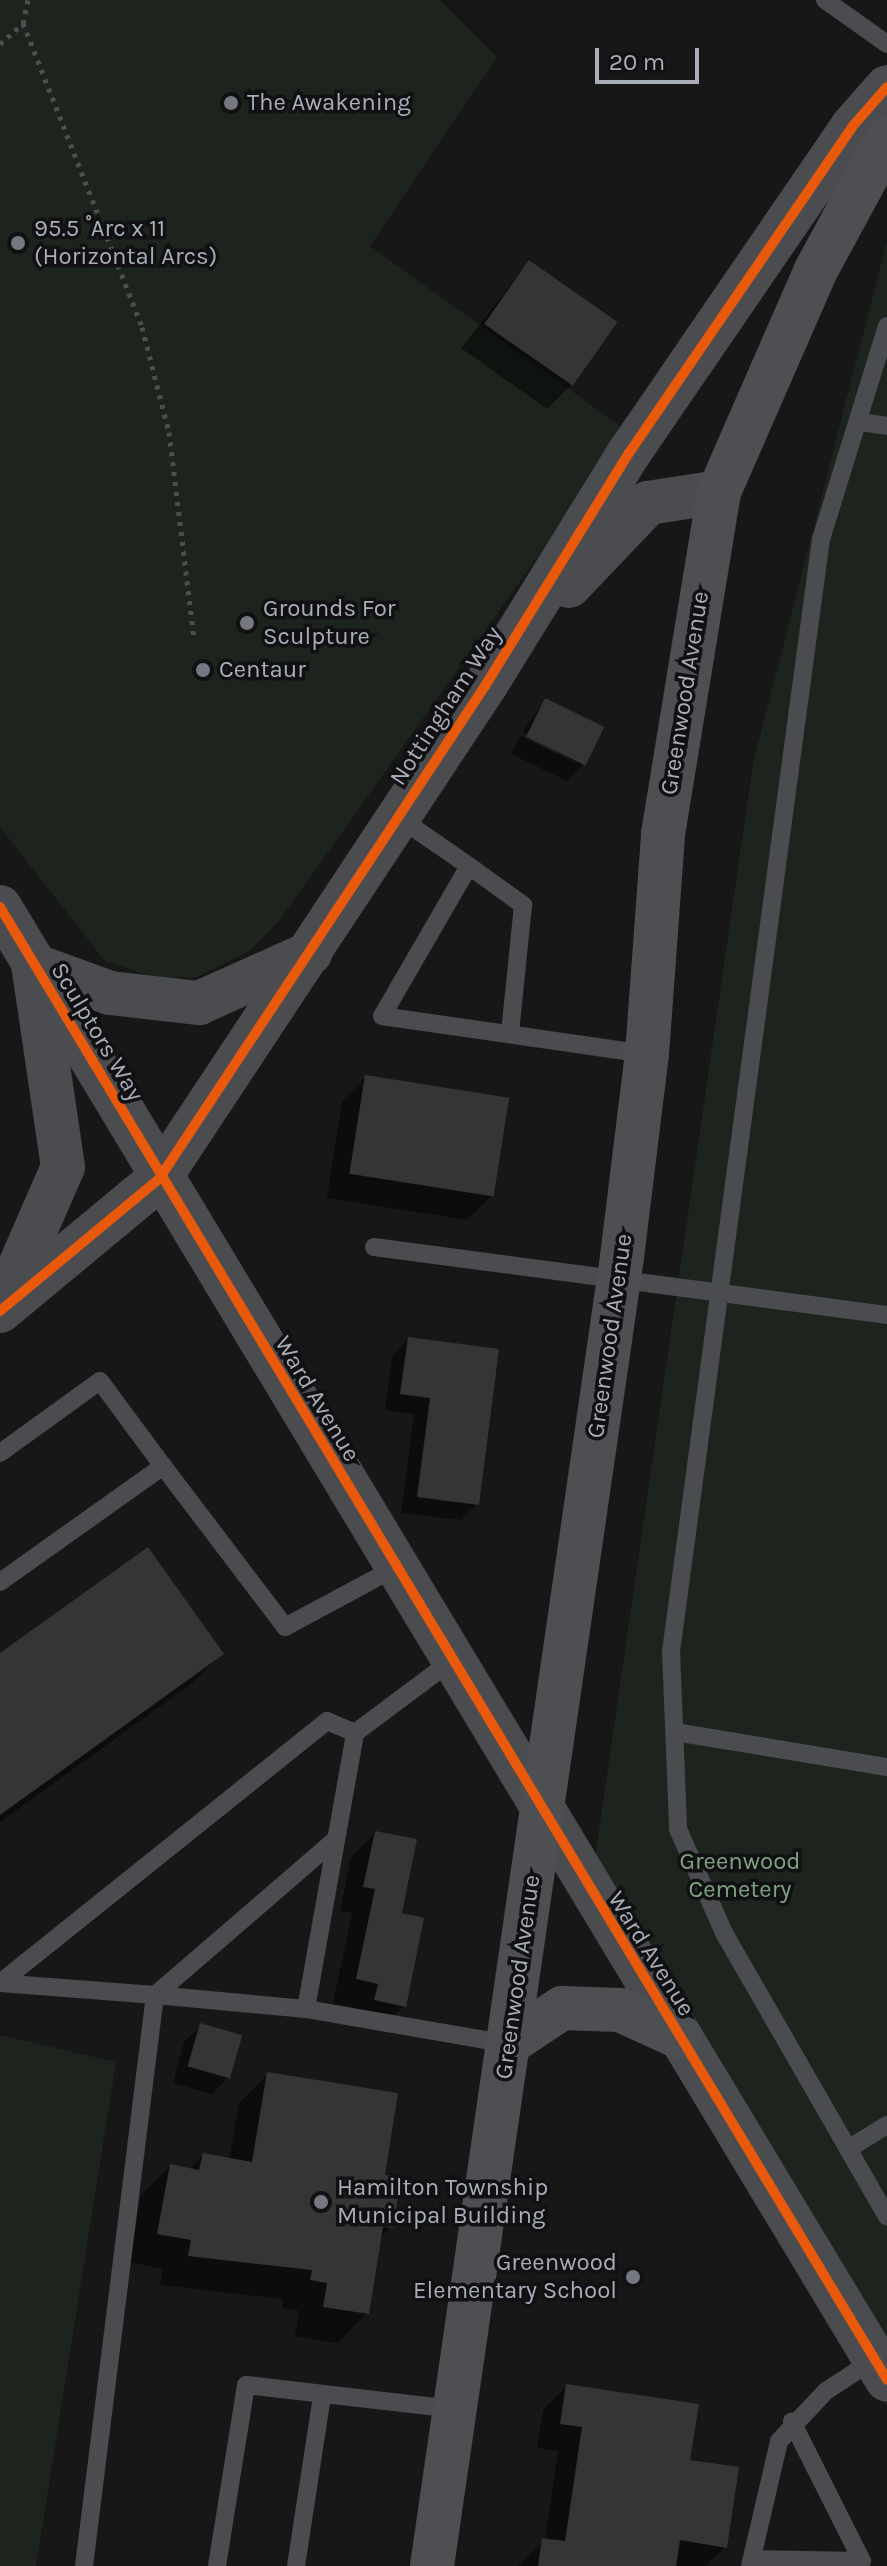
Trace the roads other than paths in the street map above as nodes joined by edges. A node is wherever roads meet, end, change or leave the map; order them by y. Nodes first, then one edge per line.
1 (825, 0) edge
2 (887, 44) edge
3 (887, 87) edge
4 (887, 139) edge
5 (887, 326) edge
6 (860, 422) junction
7 (887, 426) edge
8 (719, 492) junction
9 (485, 686) junction
10 (398, 817) junction
11 (469, 866) junction
12 (0, 907) edge
13 (310, 953) junction
14 (33, 965) junction
15 (510, 1034) junction
16 (647, 1054) junction
17 (159, 1179) junction
18 (374, 1247) dead end
19 (618, 1279) junction
20 (714, 1296) junction
21 (0, 1311) edge
22 (887, 1315) edge
23 (0, 1453) edge
24 (163, 1466) junction
25 (395, 1568) junction
26 (0, 1582) edge
27 (450, 1662) junction
28 (675, 1732) junction
29 (355, 1733) junction
30 (887, 1767) edge
31 (542, 1815) junction
32 (336, 1839) junction
33 (155, 1995) junction
34 (306, 2009) junction
35 (679, 2037) junction
36 (508, 2044) junction
37 (887, 2125) edge
38 (848, 2149) junction
39 (887, 2217) edge
40 (881, 2370) edge
41 (322, 2396) junction
42 (455, 2409) junction
43 (792, 2422) junction
44 (751, 2562) edge
45 (864, 2564) edge
46 (84, 2566) edge
47 (217, 2566) edge
48 (296, 2566) edge
49 (432, 2566) edge

1 - 2 lane
3 - 9 street, Nottingham Way
4 - 8 main road, Greenwood Avenue
5 - 6 lane
6 - 7 lane
6 - 20 lane
8 - 9 street
8 - 16 main road, Greenwood Avenue
9 - 10 street, Nottingham Way
10 - 11 lane
10 - 13 street, Nottingham Way
11 - 15 lane
11 - 15 lane
12 - 14 street, Sculptors Way
13 - 14 street
13 - 17 street, Nottingham Way
14 - 17 street, Sculptors Way
14 - 21 street
15 - 16 lane
16 - 19 main road, Greenwood Avenue
17 - 21 street, Nottingham Way
17 - 25 street, Ward Avenue
18 - 19 lane
19 - 20 lane
19 - 31 main road, Greenwood Avenue
20 - 22 lane
20 - 28 lane
23 - 24 lane
24 - 25 lane
24 - 26 lane
25 - 27 street, Ward Avenue
27 - 29 lane
27 - 31 street, Ward Avenue
28 - 30 lane
28 - 38 lane
29 - 32 lane
29 - 33 lane
31 - 35 street, Ward Avenue
31 - 36 main road, Greenwood Avenue
32 - 33 lane
32 - 34 lane
33 - 34 lane
33 - 46 lane
34 - 36 lane
35 - 36 main road
35 - 40 street, Ward Avenue
36 - 42 main road, Greenwood Avenue
37 - 38 lane
38 - 39 lane
40 - 43 lane
41 - 42 lane
41 - 47 lane
41 - 48 lane
42 - 49 main road, Greenwood Avenue
43 - 44 lane
43 - 45 lane
44 - 45 lane

